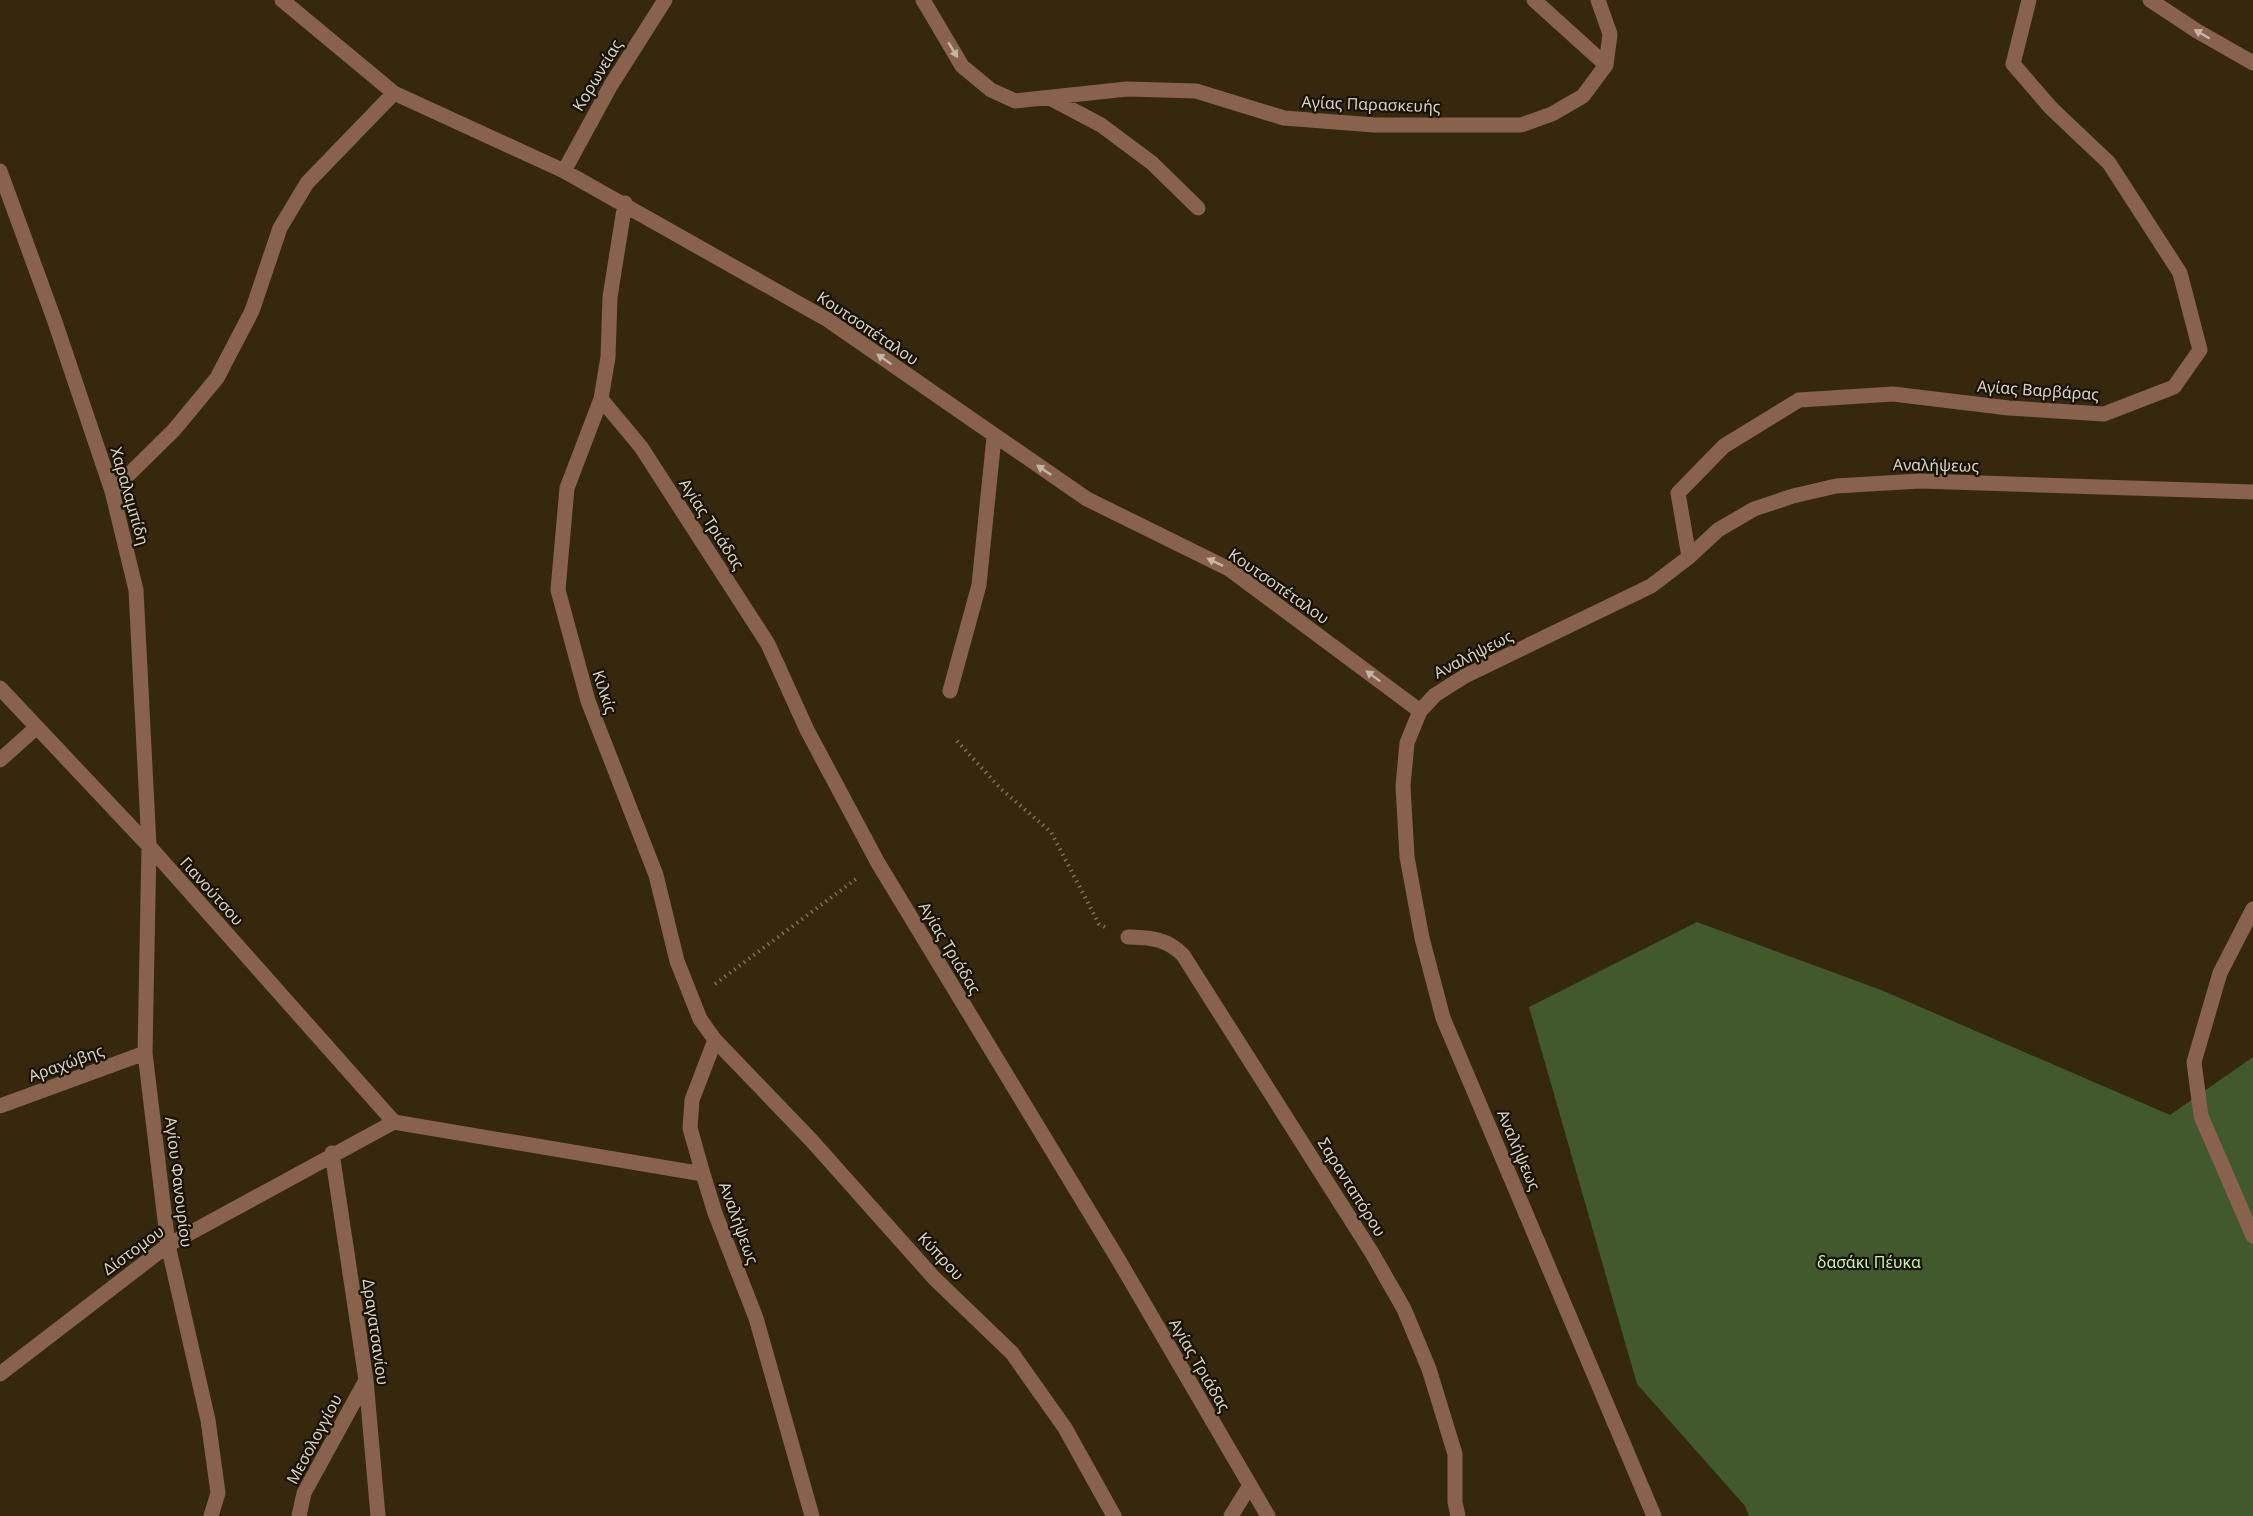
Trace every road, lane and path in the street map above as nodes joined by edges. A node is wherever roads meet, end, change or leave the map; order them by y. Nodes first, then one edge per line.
1 (282, 0) edge
2 (665, 0) edge
3 (923, 0) edge
4 (1534, 0) edge
5 (1598, 0) edge
6 (2029, 0) edge
7 (2150, 0) edge
8 (2253, 63) edge
9 (1606, 65) junction
10 (394, 93) junction
11 (1049, 98) junction
12 (0, 171) edge
13 (564, 171) junction
14 (625, 203) junction
15 (1198, 208) dead end
16 (601, 399) junction
17 (994, 437) junction
18 (112, 491) junction
19 (2253, 492) edge
20 (1689, 557) junction
21 (0, 688) edge
22 (950, 691) dead end
23 (1420, 711) junction
24 (37, 727) junction
25 (957, 741) dead end
26 (0, 760) edge
27 (149, 846) junction
28 (879, 863) junction
29 (2253, 911) edge
30 (1128, 937) joint
31 (691, 998) junction
32 (715, 1040) junction
33 (145, 1053) junction
34 (0, 1106) edge
35 (394, 1122) junction
36 (332, 1153) junction
37 (703, 1174) junction
38 (2253, 1236) edge
39 (168, 1245) junction
40 (0, 1374) edge
41 (366, 1380) junction
42 (1250, 1487) junction
43 (211, 1516) edge
44 (299, 1516) edge
45 (378, 1516) edge
46 (812, 1516) edge
47 (1114, 1516) edge
48 (1231, 1516) edge
49 (1269, 1516) edge
50 (1458, 1516) edge
51 (1654, 1516) edge

1 - 10 street, Κουτσοπέταλου
2 - 13 street, Κορωνείας
3 -> 11 street, Αγίας Παρασκευής
4 - 9 street
5 - 9 street, Αγίας Παρασκευής
6 - 20 street, Αγίας Βαρβάρας
8 -> 7 street
9 - 11 street, Αγίας Παρασκευής
10 - 13 street, Κουτσοπέταλου
10 - 18 street
11 - 15 street
12 - 18 street, Χαραλαμπίδη
13 - 14 street, Κουτσοπέταλου
14 - 16 street, Κιλκίς
17 -> 14 street, Κουτσοπέταλου
16 - 28 street, Αγίας Τριάδας
16 - 31 street, Κιλκίς
17 - 22 street
23 -> 17 street, Κουτσοπέταλου
18 - 27 street, Χαραλαμπίδη
19 - 20 street, Αναλήψεως
20 - 23 street, Αναλήψεως
21 - 24 street, Γιανούτσου
23 - 51 street, Αναλήψεως
24 - 26 street
24 - 27 street, Γιανούτσου
25 - 30 path
27 - 33 street, Αγίου Φανουρίου
27 - 35 street, Γιανούτσου
28 - 31 path
28 - 42 street, Αγίας Τριάδας
29 - 38 street
30 - 50 street, Σαρανταπόρου
31 - 32 street, Κιλκίς
32 - 37 street
32 - 47 street, Κύπρου
33 - 34 street, Αραχώβης
33 - 39 street, Αγίου Φανουρίου
35 - 36 street, Δίστομου
35 - 37 street, Αναλήψεως
36 - 39 street, Δίστομου
36 - 41 street, Δραγατσανίου
37 - 46 street, Αναλήψεως
39 - 40 street, Δίστομου
39 - 43 street, Αγίου Φανουρίου
41 - 44 street, Μεσολογγίου
41 - 45 street, Δραγατσανίου
42 - 48 street
42 - 49 street, Αγίας Τριάδας

